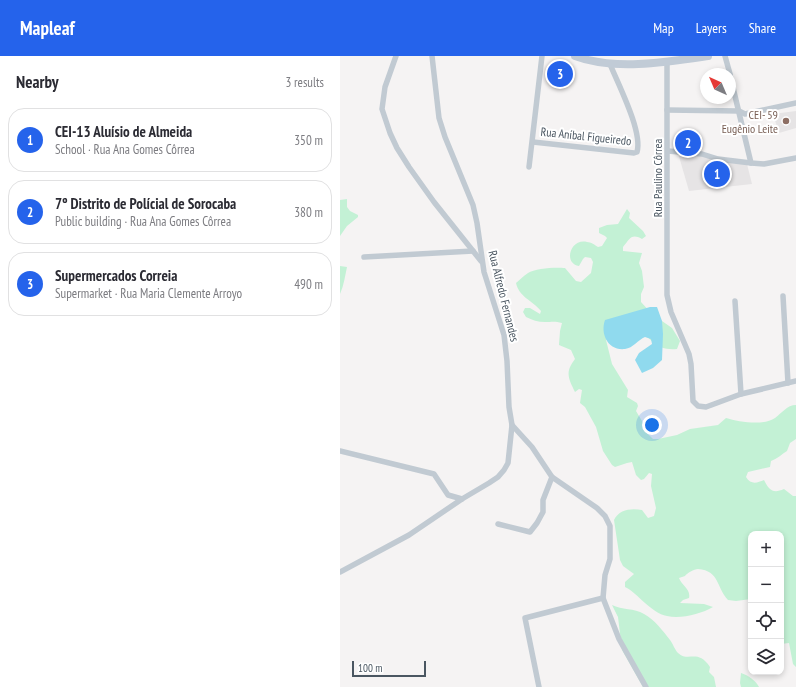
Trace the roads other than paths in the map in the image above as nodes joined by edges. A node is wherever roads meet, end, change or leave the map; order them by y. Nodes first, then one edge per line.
1 (396, 56) edge
2 (432, 56) edge
3 (542, 56) edge
4 (575, 56) edge
5 (708, 56) edge
6 (725, 56) edge
7 (667, 62) junction
8 (610, 64) junction
9 (728, 68) edge
10 (736, 98) edge
11 (796, 103) edge
12 (667, 110) junction
13 (739, 110) junction
14 (532, 142) junction
15 (668, 151) junction
16 (796, 158) edge
17 (751, 163) junction
18 (529, 167) dead end
19 (473, 251) junction
20 (364, 257) dead end
21 (481, 261) junction
22 (783, 296) dead end
23 (735, 301) dead end
24 (796, 381) edge
25 (788, 383) junction
26 (741, 394) junction
27 (512, 425) junction
28 (340, 451) edge
29 (552, 477) junction
30 (462, 499) junction
31 (498, 524) dead end
32 (340, 572) edge
33 (604, 598) junction
34 (539, 687) edge
35 (646, 687) edge

1 - 19 street
2 - 21 street, Rua Alfredo Fernandes
3 - 14 street
4 - 8 main road
5 - 7 main road
6 - 9 street
7 - 8 main road
7 - 12 street, Rua Paulino Côrrea
8 - 14 street, Rua Aníbal Figueiredo
10 - 13 street
11 - 13 street
12 - 13 street
12 - 15 street, Rua Paulino Côrrea
13 - 17 street
14 - 18 street
15 - 17 street
15 - 26 street, Rua Paulino Côrrea
16 - 17 street
19 - 20 street
19 - 21 street
21 - 27 street, Rua Alfredo Fernandes
22 - 25 street
23 - 26 street
24 - 25 street
25 - 26 street
27 - 29 street
27 - 30 street, Rua Alfredo Fernandes
28 - 30 street
29 - 31 street
29 - 33 street
30 - 32 street, Rua Alfredo Fernandes
33 - 34 street
33 - 35 street

